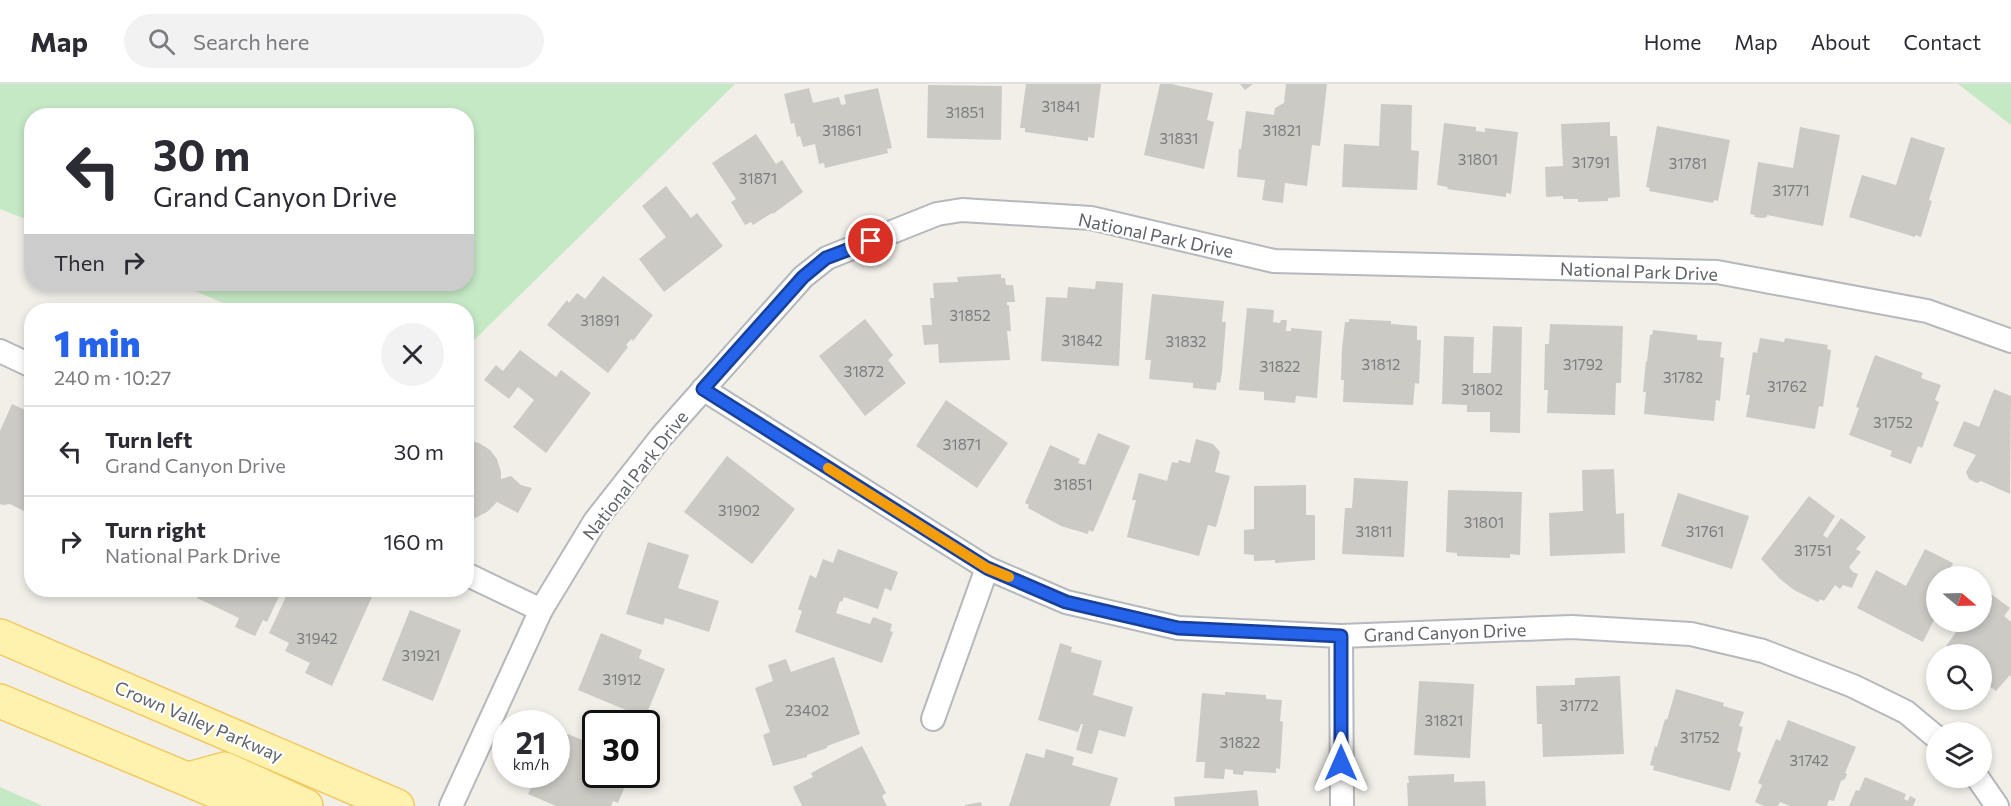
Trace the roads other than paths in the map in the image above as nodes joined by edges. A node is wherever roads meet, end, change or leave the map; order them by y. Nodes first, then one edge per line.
1 (2011, 341) edge
2 (0, 351) edge
3 (24, 362) edge
4 (703, 389) junction
5 (987, 568) junction
6 (474, 578) edge
7 (541, 610) junction
8 (0, 636) edge
9 (1341, 636) junction
10 (0, 701) edge
11 (933, 719) dead end
12 (1926, 729) edge
13 (189, 779) junction
14 (1985, 788) edge
15 (251, 806) edge
16 (306, 806) edge
17 (397, 806) edge
18 (451, 806) edge
19 (1341, 806) edge
20 (1997, 806) edge

1 - 4 street, National Park Drive
2 - 3 street
4 - 5 street, Grand Canyon Drive
4 - 7 street, National Park Drive
5 - 9 street, Grand Canyon Drive
5 - 11 street
6 - 7 street
7 - 18 street, National Park Drive
8 - 17 main road, Crown Valley Parkway
9 - 12 street, Grand Canyon Drive
9 - 19 street
10 - 13 main road
13 - 15 main road
13 - 16 main road
14 - 20 street

